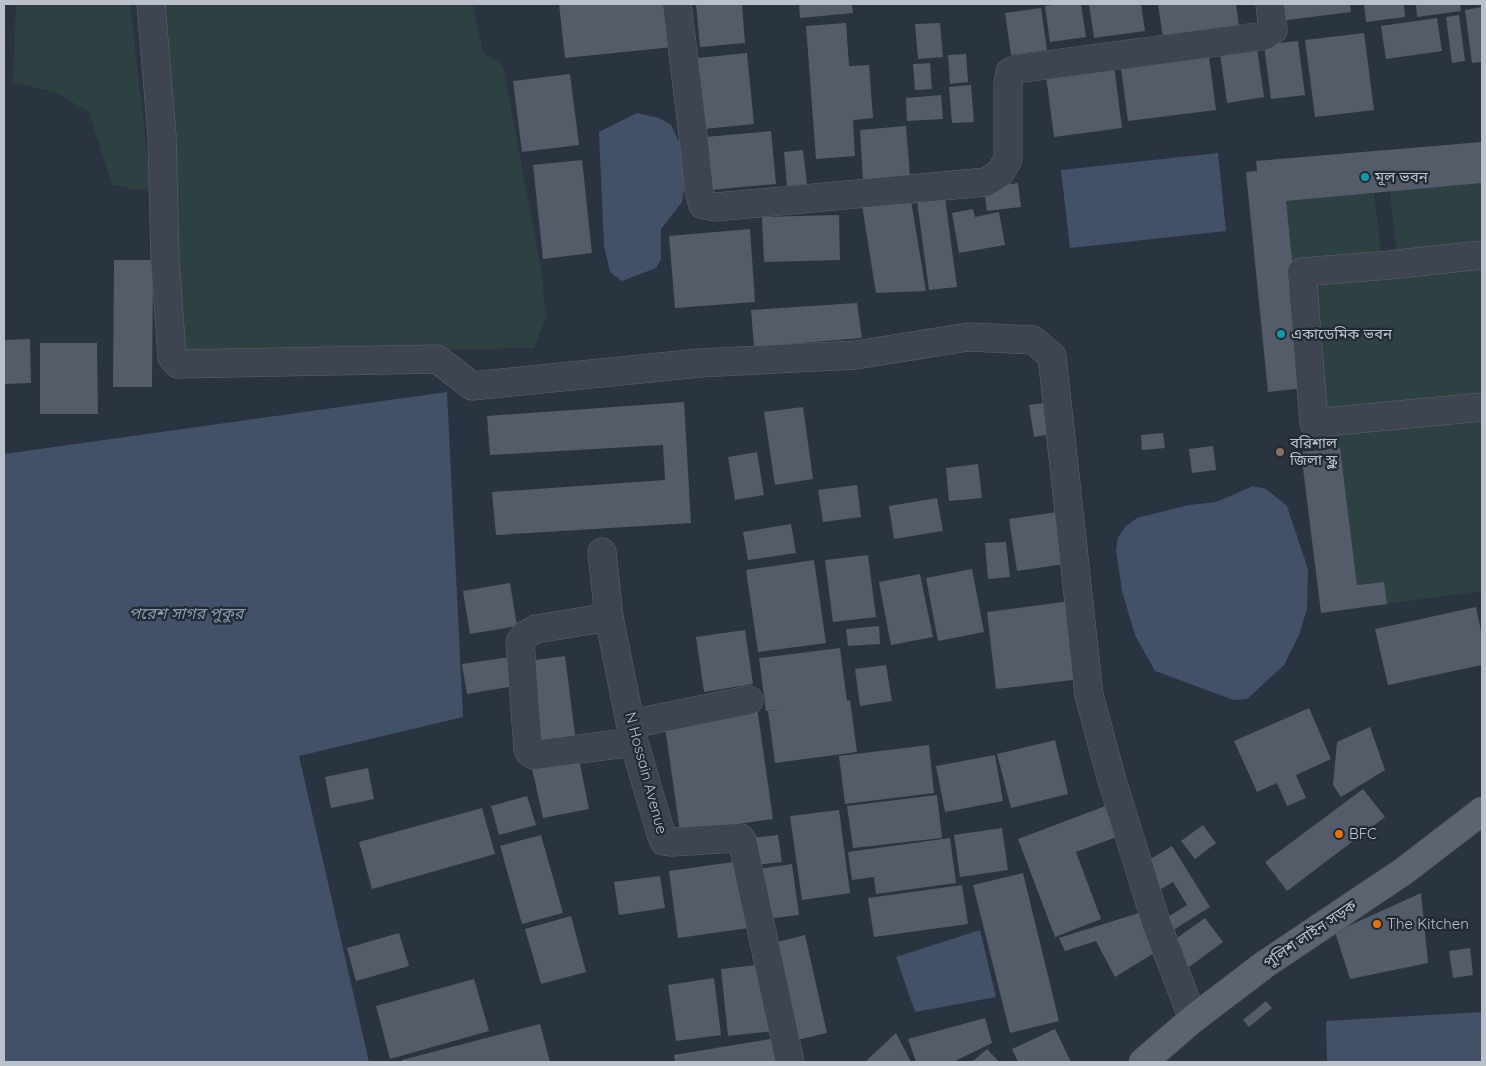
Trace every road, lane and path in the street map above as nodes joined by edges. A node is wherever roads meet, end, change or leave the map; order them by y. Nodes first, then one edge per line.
1 (151, 4) edge
2 (677, 4) edge
3 (1270, 4) edge
4 (1482, 255) edge
5 (1482, 407) edge
6 (602, 552) dead end
7 (609, 617) junction
8 (749, 700) dead end
9 (632, 733) junction
10 (1482, 811) edge
11 (1193, 1019) junction
12 (790, 1062) edge
13 (1143, 1062) edge

1 - 11 street
2 - 3 street
4 - 5 street
6 - 7 street, N Hossain Avenue
7 - 9 street, N Hossain Avenue
7 - 9 street
8 - 9 street
9 - 12 street, N Hossain Avenue
10 - 11 main road, পুলিশ লাইন সড়ক
11 - 13 main road, পুলিশ লাইন সড়ক

